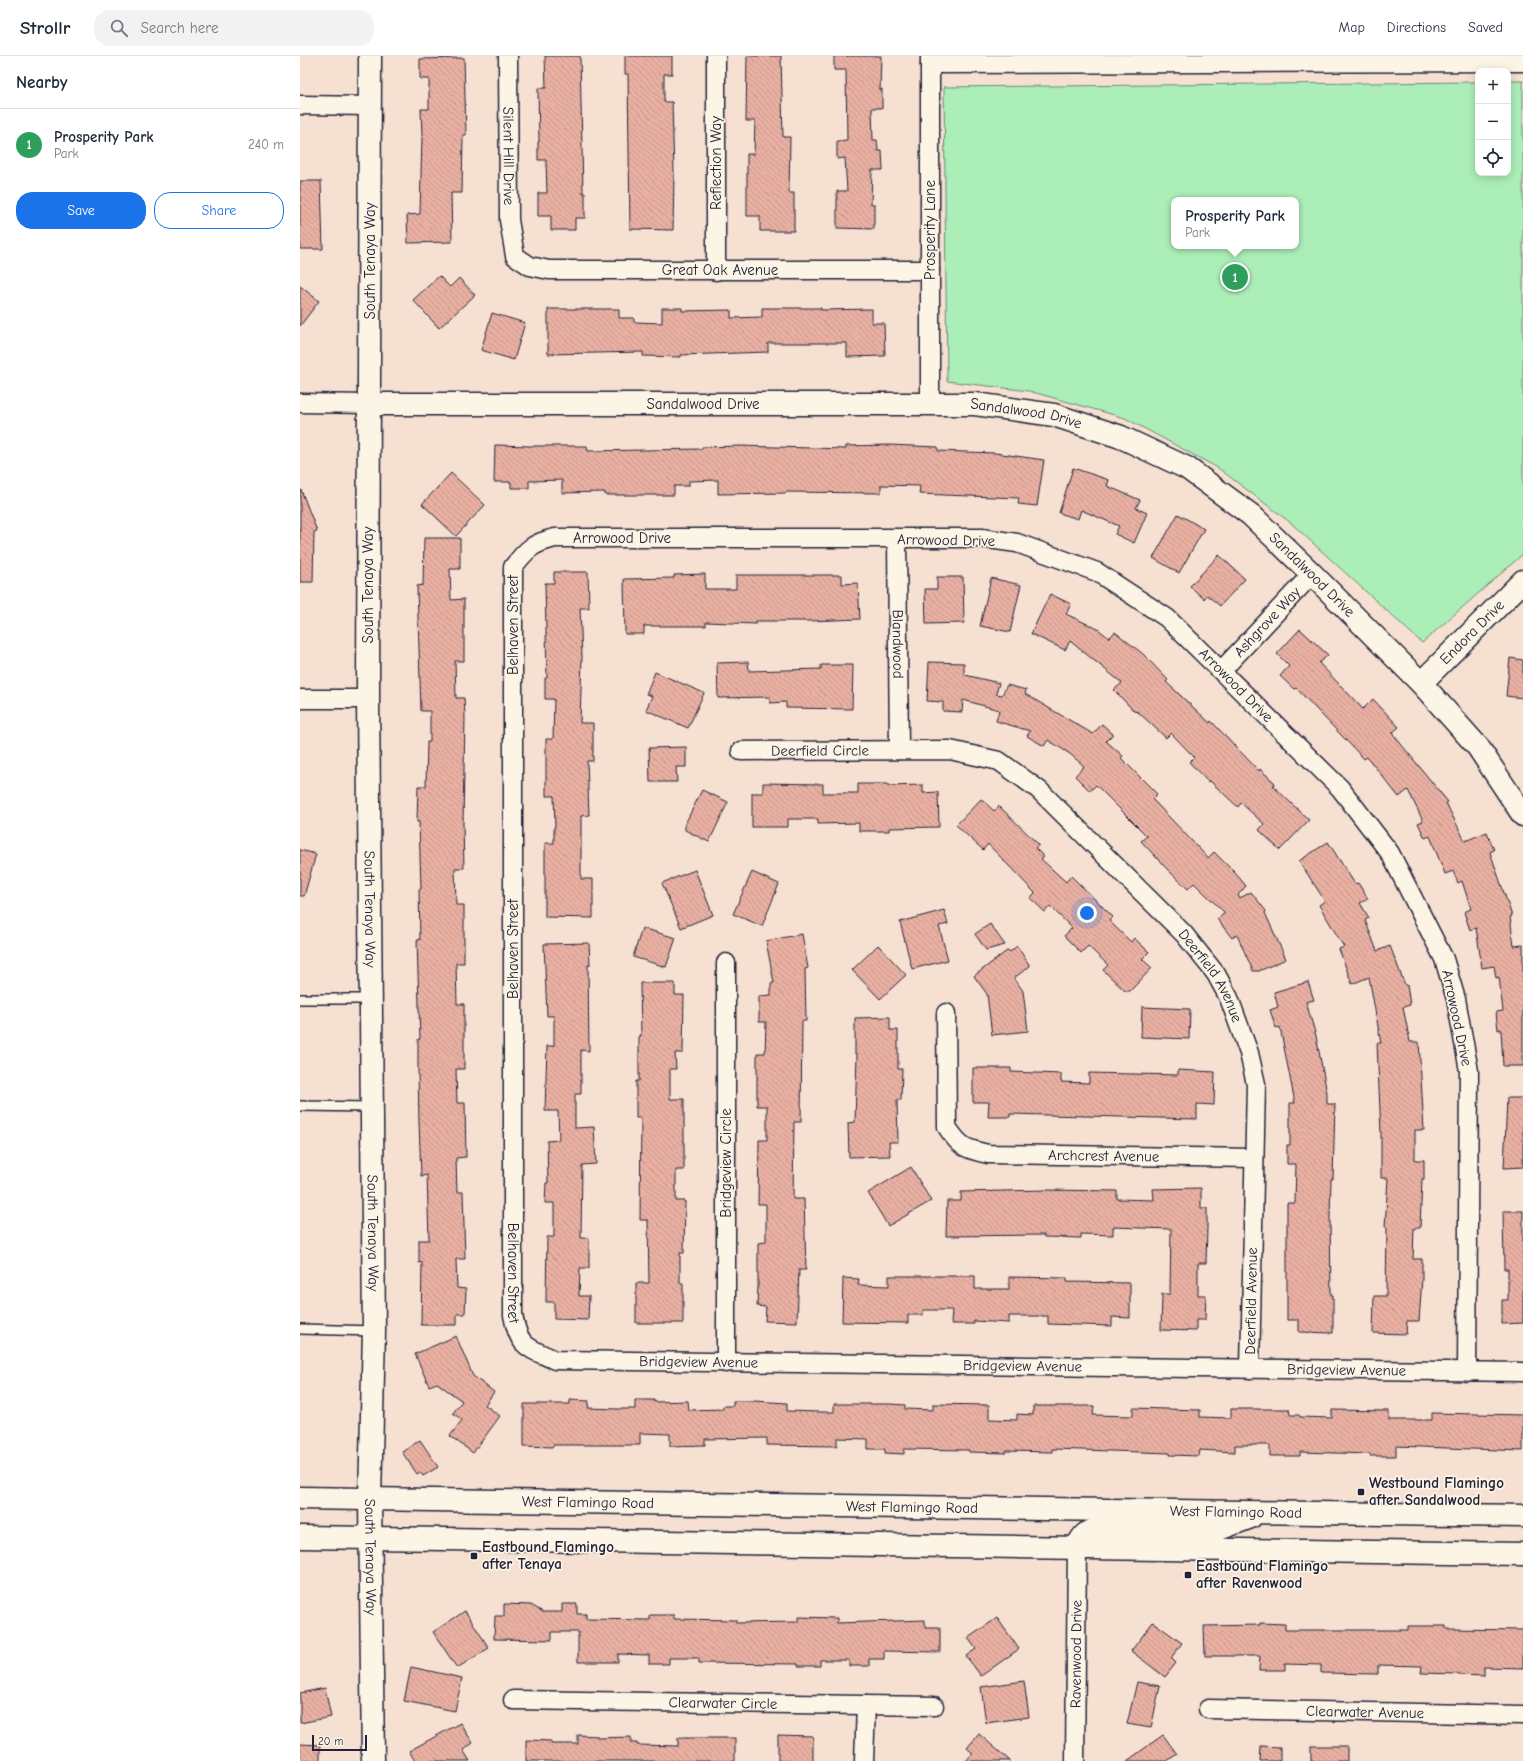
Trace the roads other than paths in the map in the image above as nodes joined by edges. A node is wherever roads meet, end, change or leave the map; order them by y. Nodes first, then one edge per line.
1 (370, 56) edge
2 (508, 56) edge
3 (716, 56) edge
4 (930, 60) edge
5 (1523, 62) edge
6 (300, 105) edge
7 (370, 106) junction
8 (515, 256) joint
9 (930, 270) junction
10 (716, 271) junction
11 (300, 403) edge
12 (369, 404) junction
13 (930, 404) junction
14 (898, 539) junction
15 (524, 553) joint
16 (1312, 574) junction
17 (1523, 581) edge
18 (1222, 670) junction
19 (1421, 683) junction
20 (300, 699) edge
21 (368, 700) junction
22 (900, 750) junction
23 (741, 751) dead end
24 (1523, 815) edge
25 (726, 963) dead end
26 (371, 999) junction
27 (300, 1000) edge
28 (946, 1013) dead end
29 (300, 1106) edge
30 (372, 1107) junction
31 (1254, 1158) junction
32 (300, 1329) edge
33 (374, 1331) junction
34 (524, 1346) joint
35 (726, 1362) junction
36 (1250, 1369) junction
37 (1467, 1372) junction
38 (1523, 1372) edge
39 (300, 1498) edge
40 (370, 1499) junction
41 (1266, 1512) junction
42 (1523, 1516) edge
43 (300, 1537) edge
44 (372, 1538) junction
45 (1077, 1547) junction
46 (1523, 1554) edge
47 (513, 1700) dead end
48 (866, 1705) junction
49 (934, 1706) dead end
50 (1208, 1709) dead end
51 (1523, 1715) edge
52 (373, 1761) edge
53 (864, 1761) edge
54 (1075, 1761) edge

1 - 7 street, South Tenaya Way
2 - 8 street, Silent Hill Drive
3 - 10 street, Reflection Way
4 - 5 street
4 - 9 street, Prosperity Lane
6 - 7 street
7 - 12 street, South Tenaya Way
8 - 10 street, Great Oak Avenue
9 - 10 street, Great Oak Avenue
9 - 13 street, Prosperity Lane
11 - 12 street
12 - 13 street, Sandalwood Drive
12 - 21 street, South Tenaya Way
13 - 16 street, Sandalwood Drive
14 - 15 street, Arrowood Drive
14 - 18 street, Arrowood Drive
14 - 22 street, Blandwood
15 - 34 street, Belhaven Street
16 - 18 street, Ashgrove Way
16 - 19 street, Sandalwood Drive
17 - 19 street, Endora Drive
18 - 37 street, Arrowood Drive
19 - 24 street, Sandalwood Drive
20 - 21 street
21 - 26 street, South Tenaya Way
22 - 23 street, Deerfield Circle
22 - 31 street, Deerfield Avenue
25 - 35 street, Bridgeview Circle
26 - 27 lane
26 - 30 street, South Tenaya Way
28 - 31 street, Archcrest Avenue
29 - 30 lane
30 - 33 street, South Tenaya Way
31 - 36 street, Deerfield Avenue
32 - 33 lane
33 - 40 street, South Tenaya Way
34 - 35 street, Bridgeview Avenue
35 - 36 street, Bridgeview Avenue
36 - 37 street, Bridgeview Avenue
37 - 38 street, Bridgeview Avenue
39 - 40 street, West Flamingo Road
40 - 41 street, West Flamingo Road
40 - 44 street, South Tenaya Way
41 - 42 street, West Flamingo Road
41 - 45 street
43 - 44 street
44 - 45 street
44 - 52 street, South Tenaya Way
45 - 46 street
45 - 54 street, Ravenwood Drive
47 - 48 street, Clearwater Circle
48 - 49 street, Clearwater Circle
48 - 53 street
50 - 51 street, Clearwater Avenue

